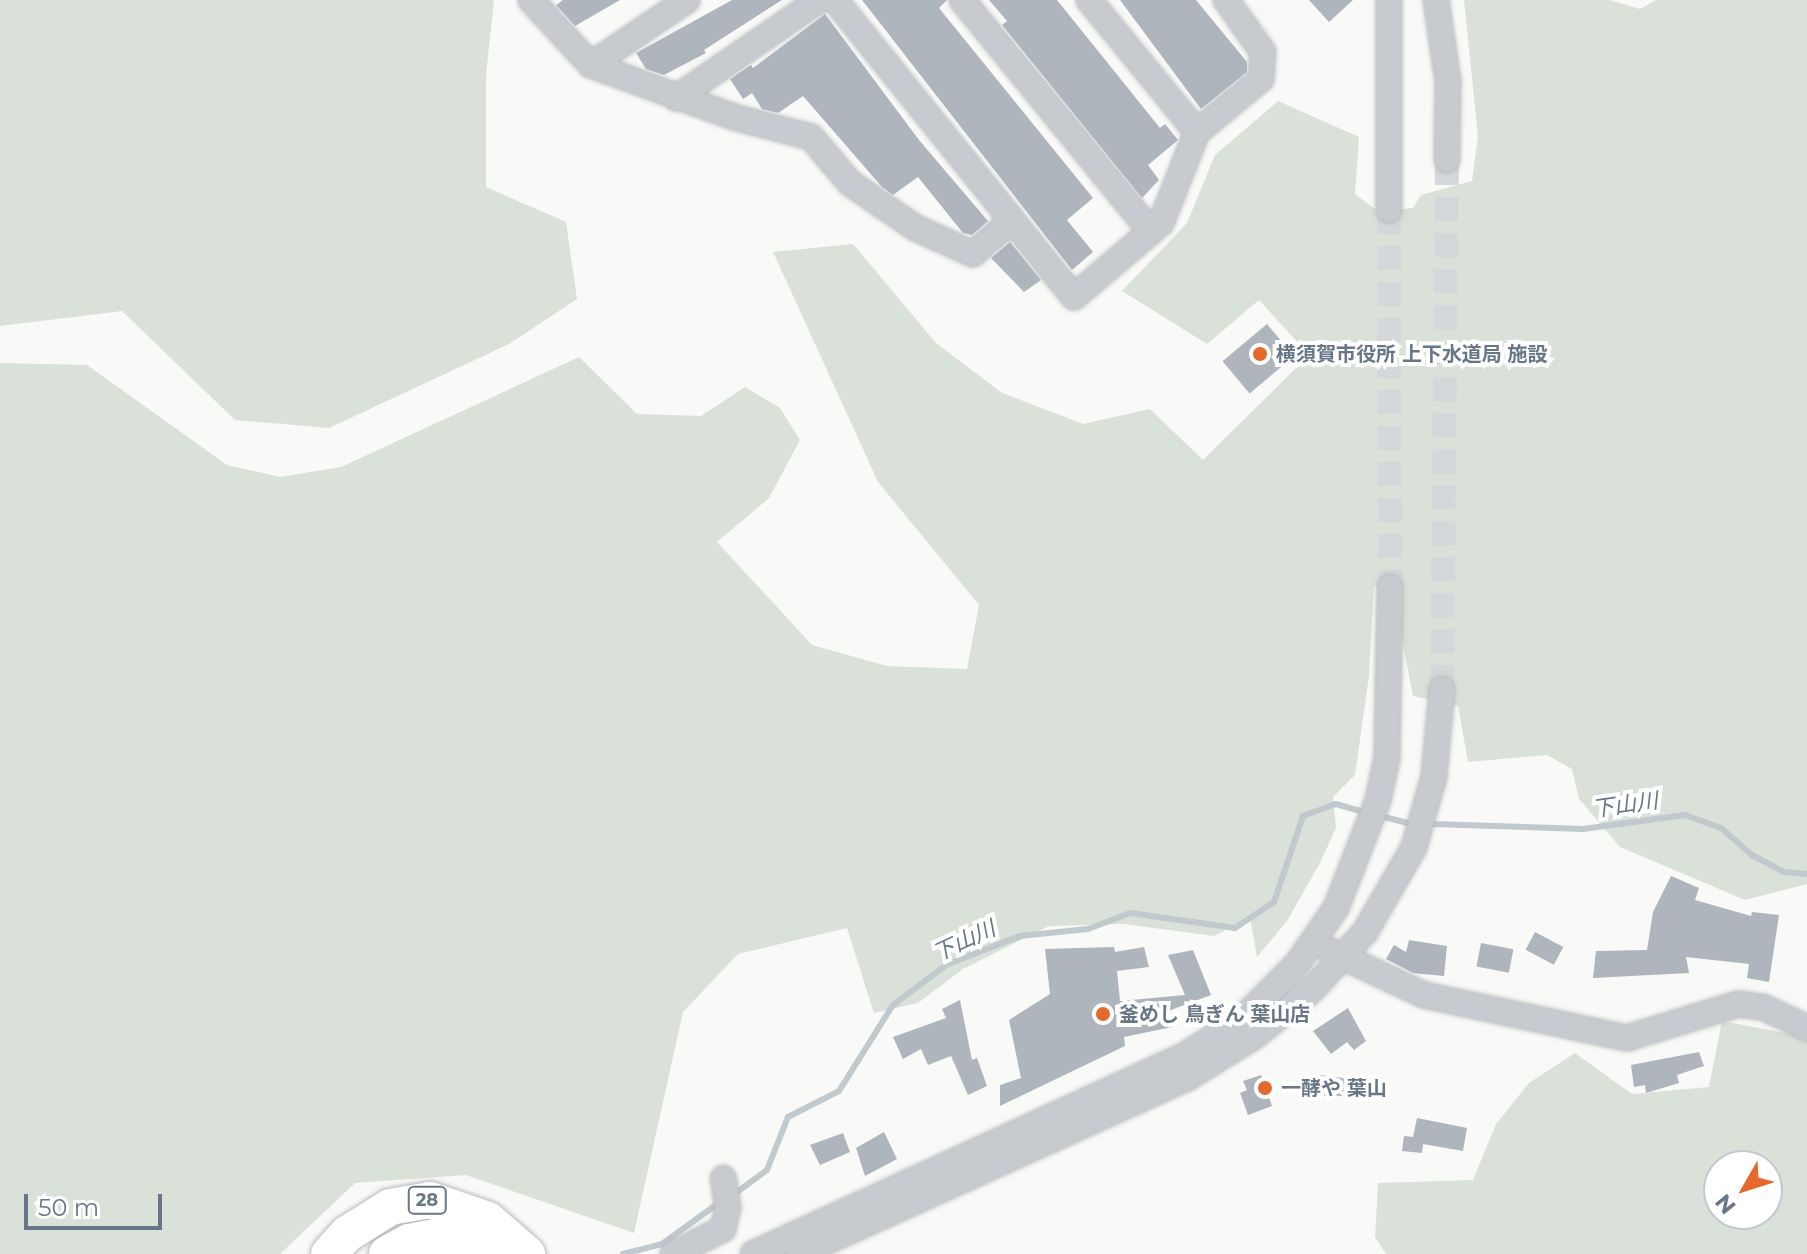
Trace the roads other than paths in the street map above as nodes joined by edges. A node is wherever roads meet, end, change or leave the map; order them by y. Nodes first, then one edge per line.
1 (687, 0) edge
2 (819, 0) edge
3 (835, 0) edge
4 (962, 0) edge
5 (1089, 0) edge
6 (1226, 0) edge
7 (1389, 0) edge
8 (1436, 0) edge
9 (535, 1) edge
10 (591, 65) junction
11 (676, 98) junction
12 (1197, 132) junction
13 (1447, 160) tunnel mouth
14 (1389, 210) tunnel mouth
15 (1010, 222) junction
16 (1151, 232) junction
17 (1390, 587) tunnel mouth
18 (1442, 689) tunnel mouth
19 (1317, 942) junction
20 (1341, 959) junction
21 (1807, 1028) edge
22 (723, 1181) dead end
23 (329, 1254) edge
24 (355, 1254) edge
25 (387, 1254) edge
26 (494, 1254) edge
27 (526, 1254) edge
28 (673, 1254) edge
29 (753, 1254) edge
30 (799, 1254) edge

1 - 10 street
2 - 11 street
3 - 15 street
4 - 16 street
5 - 12 street
6 - 12 street
7 - 14 street
8 - 13 street
9 - 10 street
10 - 11 street
11 - 15 street
12 - 16 street
15 - 16 street
17 - 19 street
18 - 20 street
19 - 20 street
19 - 29 street
20 - 21 street
20 - 30 street
22 - 28 street
23 - 27 highway, 28
24 - 27 highway
25 - 26 highway

